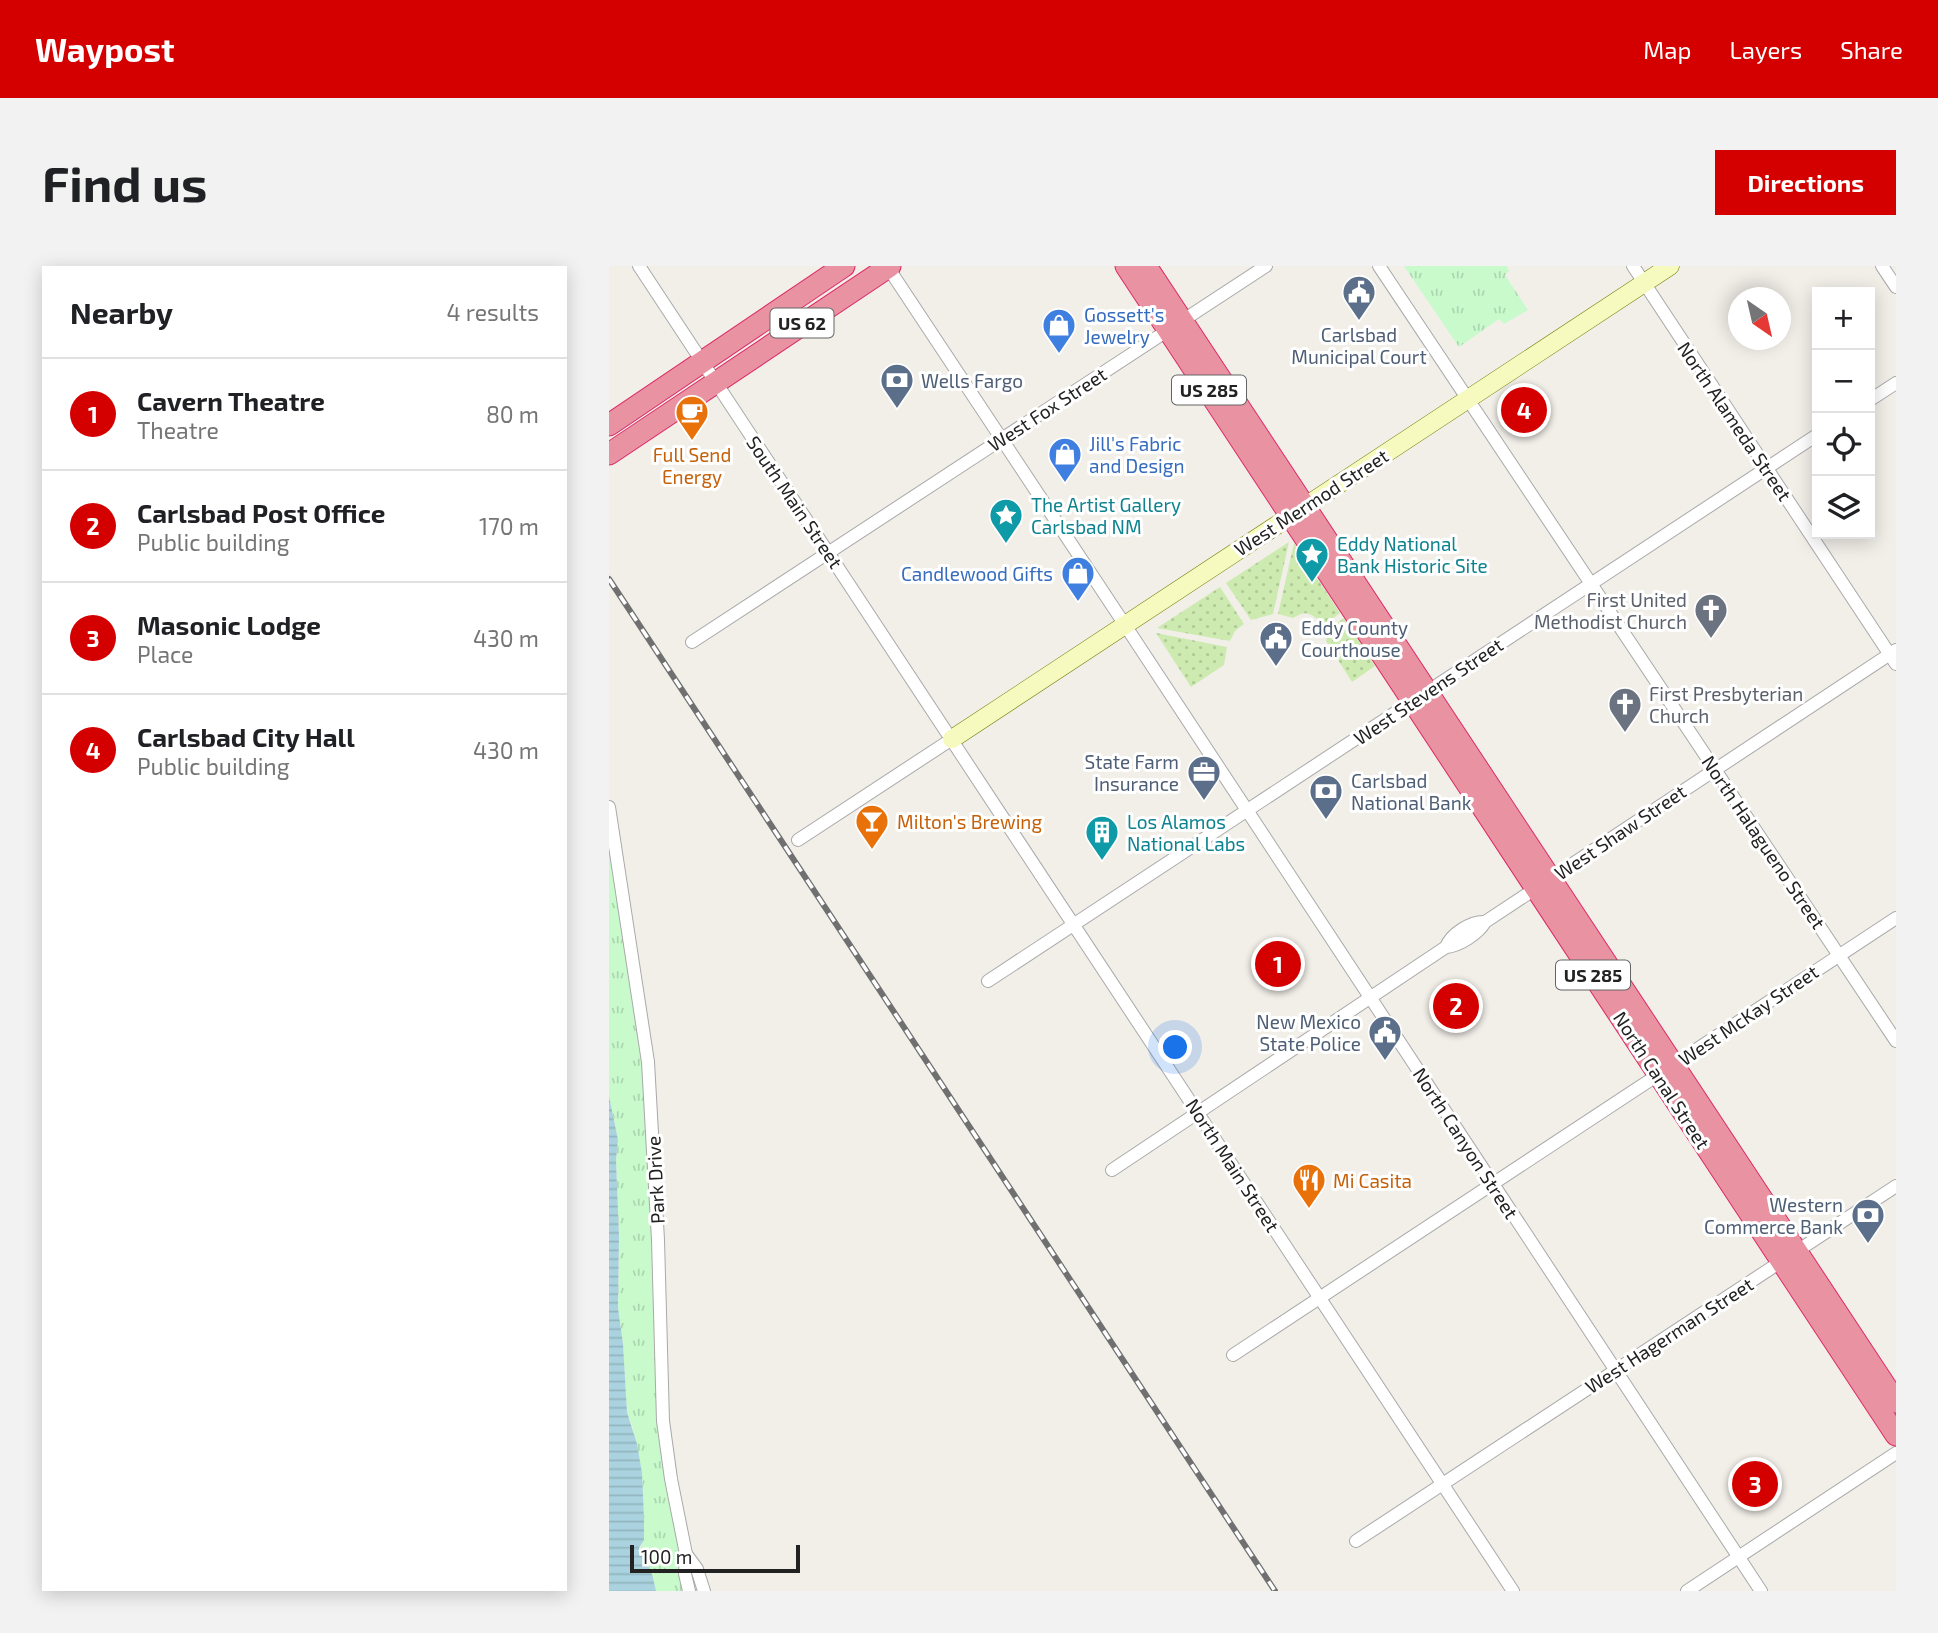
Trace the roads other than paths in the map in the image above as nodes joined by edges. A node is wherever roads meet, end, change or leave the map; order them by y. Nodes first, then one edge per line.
1 (639, 266) edge
2 (844, 266) edge
3 (1126, 266) edge
4 (1146, 266) edge
5 (1266, 266) edge
6 (1379, 266) edge
7 (1633, 266) edge
8 (1670, 266) edge
9 (1882, 266) edge
10 (888, 267) edge
11 (1644, 283) junction
12 (1896, 287) edge
13 (1176, 325) junction
14 (701, 362) junction
15 (715, 382) junction
16 (1896, 383) edge
17 (1875, 397) edge
18 (1468, 399) junction
19 (609, 425) edge
20 (1812, 438) edge
21 (1000, 439) junction
22 (609, 454) edge
23 (1766, 468) junction
24 (1298, 510) junction
25 (828, 552) junction
26 (1591, 583) junction
27 (1125, 625) junction
28 (692, 642) dead end
29 (1894, 656) edge
30 (1420, 697) junction
31 (952, 739) junction
32 (1715, 769) junction
33 (609, 807) edge
34 (1248, 811) junction
35 (798, 840) dead end
36 (1544, 883) junction
37 (1896, 918) edge
38 (1074, 924) junction
39 (1839, 955) junction
40 (988, 981) dead end
41 (1370, 997) junction
42 (1896, 1041) edge
43 (1666, 1070) junction
44 (1198, 1112) junction
45 (1112, 1170) dead end
46 (1493, 1184) junction
47 (1896, 1186) edge
48 (1789, 1256) junction
49 (1319, 1298) junction
50 (1233, 1355) dead end
51 (1616, 1370) junction
52 (1896, 1402) edge
53 (1896, 1435) edge
54 (1896, 1452) edge
55 (1443, 1485) junction
56 (1356, 1541) dead end
57 (687, 1554) junction
58 (1739, 1557) junction
59 (689, 1591) edge
60 (704, 1591) edge
61 (1513, 1591) edge
62 (1687, 1591) edge
63 (1761, 1591) edge

1 - 14 street, South Main Street
2 - 14 highway, US 62
3 - 13 highway, US 285
4 - 13 highway, US 285
5 - 13 street, West Fox Street
6 - 18 street, North Halagueno Street
7 - 11 street, North Alameda Street
8 - 11 street, West Mermod Street
9 - 12 street
10 - 15 highway, US 62
10 - 21 street, North Canyon Street
11 - 18 street, West Mermod Street
11 - 23 street, North Alameda Street
13 - 21 street, West Fox Street
13 - 24 highway, US 285
14 - 15 street, South Main Street
14 - 19 highway, US 62
15 - 22 highway, US 62
15 - 25 street, South Main Street
16 - 17 street
18 - 24 street, West Mermod Street
18 - 26 street, North Halagueno Street
20 - 23 street, West Stevens Street
21 - 25 street, West Fox Street
21 - 27 street, North Canyon Street
23 - 26 street, West Stevens Street
23 - 29 street, North Alameda Street
24 - 27 street, West Mermod Street
24 - 30 highway, North Canal Street / US 285
25 - 28 street, West Fox Street
25 - 31 street, South Main Street
26 - 30 street, West Stevens Street
26 - 32 street, North Halagueno Street
27 - 31 street, West Mermod Street
27 - 34 street, North Canyon Street
29 - 32 street, West Shaw Street
30 - 34 street, West Stevens Street
30 - 36 highway, North Canal Street / US 285
31 - 35 street
31 - 38 street, North Main Street
32 - 36 street, West Shaw Street
32 - 39 street, North Halagueno Street
33 - 57 street, Park Drive
34 - 38 street, West Stevens Street
34 - 41 street, North Canyon Street
36 - 41 street, West Shaw Street
36 - 43 highway, North Canal Street / US 285
37 - 39 street, West McKay Street
38 - 40 street, West Stevens Street
38 - 44 street, North Main Street
39 - 42 street, North Halagueno Street
39 - 43 street, West McKay Street
41 - 44 street, West Shaw Street
41 - 46 street, North Canyon Street
43 - 46 street, West McKay Street
43 - 48 highway, North Canal Street / US 285
44 - 45 street, West Shaw Street
44 - 49 street, North Main Street
46 - 49 street, West McKay Street
46 - 51 street, North Canyon Street
47 - 48 street, West Hagerman Street
48 - 51 street, West Hagerman Street
48 - 52 highway, North Canal Street / US 285
48 - 53 highway, North Canal Street / US 285
49 - 50 street, West McKay Street
49 - 55 street, North Main Street
51 - 55 street, West Hagerman Street
51 - 58 street, North Canyon Street
54 - 58 street
55 - 56 street, West Hagerman Street
55 - 61 street, North Main Street
57 - 59 street, Park Drive
57 - 60 street, Park Drive
58 - 62 street
58 - 63 street, North Canyon Street

